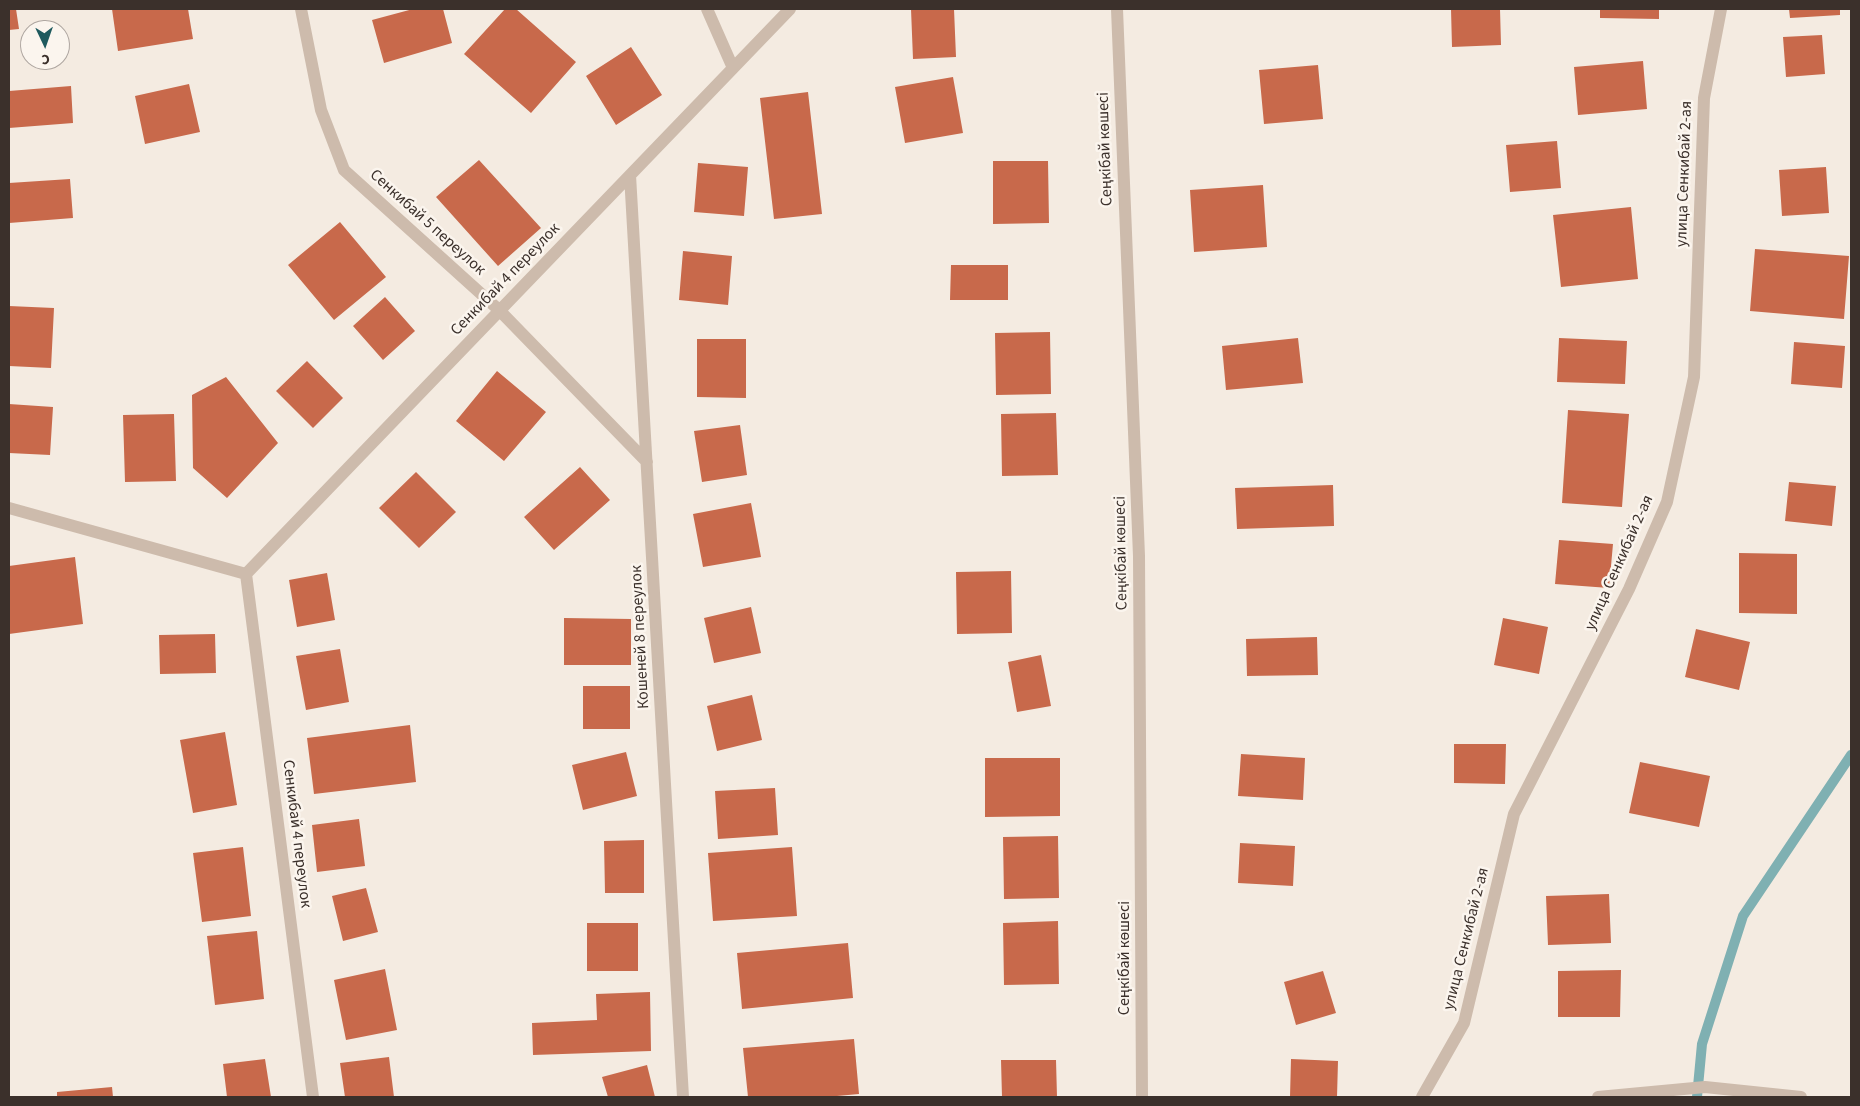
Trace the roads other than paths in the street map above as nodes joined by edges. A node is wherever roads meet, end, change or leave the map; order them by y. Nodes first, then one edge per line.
1 (301, 9) edge
2 (707, 9) edge
3 (790, 9) edge
4 (1117, 9) edge
5 (1721, 9) edge
6 (733, 68) junction
7 (630, 175) junction
8 (499, 310) junction
9 (647, 462) junction
10 (9, 508) edge
11 (246, 574) junction
12 (313, 1097) edge
13 (684, 1097) edge
14 (1142, 1097) edge
15 (1422, 1097) edge
16 (1598, 1097) edge
17 (1801, 1097) edge

1 - 8 street, Сенкибай 5 переулок
2 - 6 street
3 - 6 street, Сенкибай 4 переулок
4 - 14 street, Сеңкібай көшесі
5 - 15 street, улица Сенкибай 2-ая
6 - 7 street, Сенкибай 4 переулок
7 - 8 street, Сенкибай 4 переулок
7 - 9 street, Кошеней 8 переулок
8 - 9 street, Сенкибай 5 переулок
8 - 11 street, Сенкибай 4 переулок
9 - 13 street, Кошеней 8 переулок
10 - 11 street
11 - 12 street, Сенкибай 4 переулок
16 - 17 street

